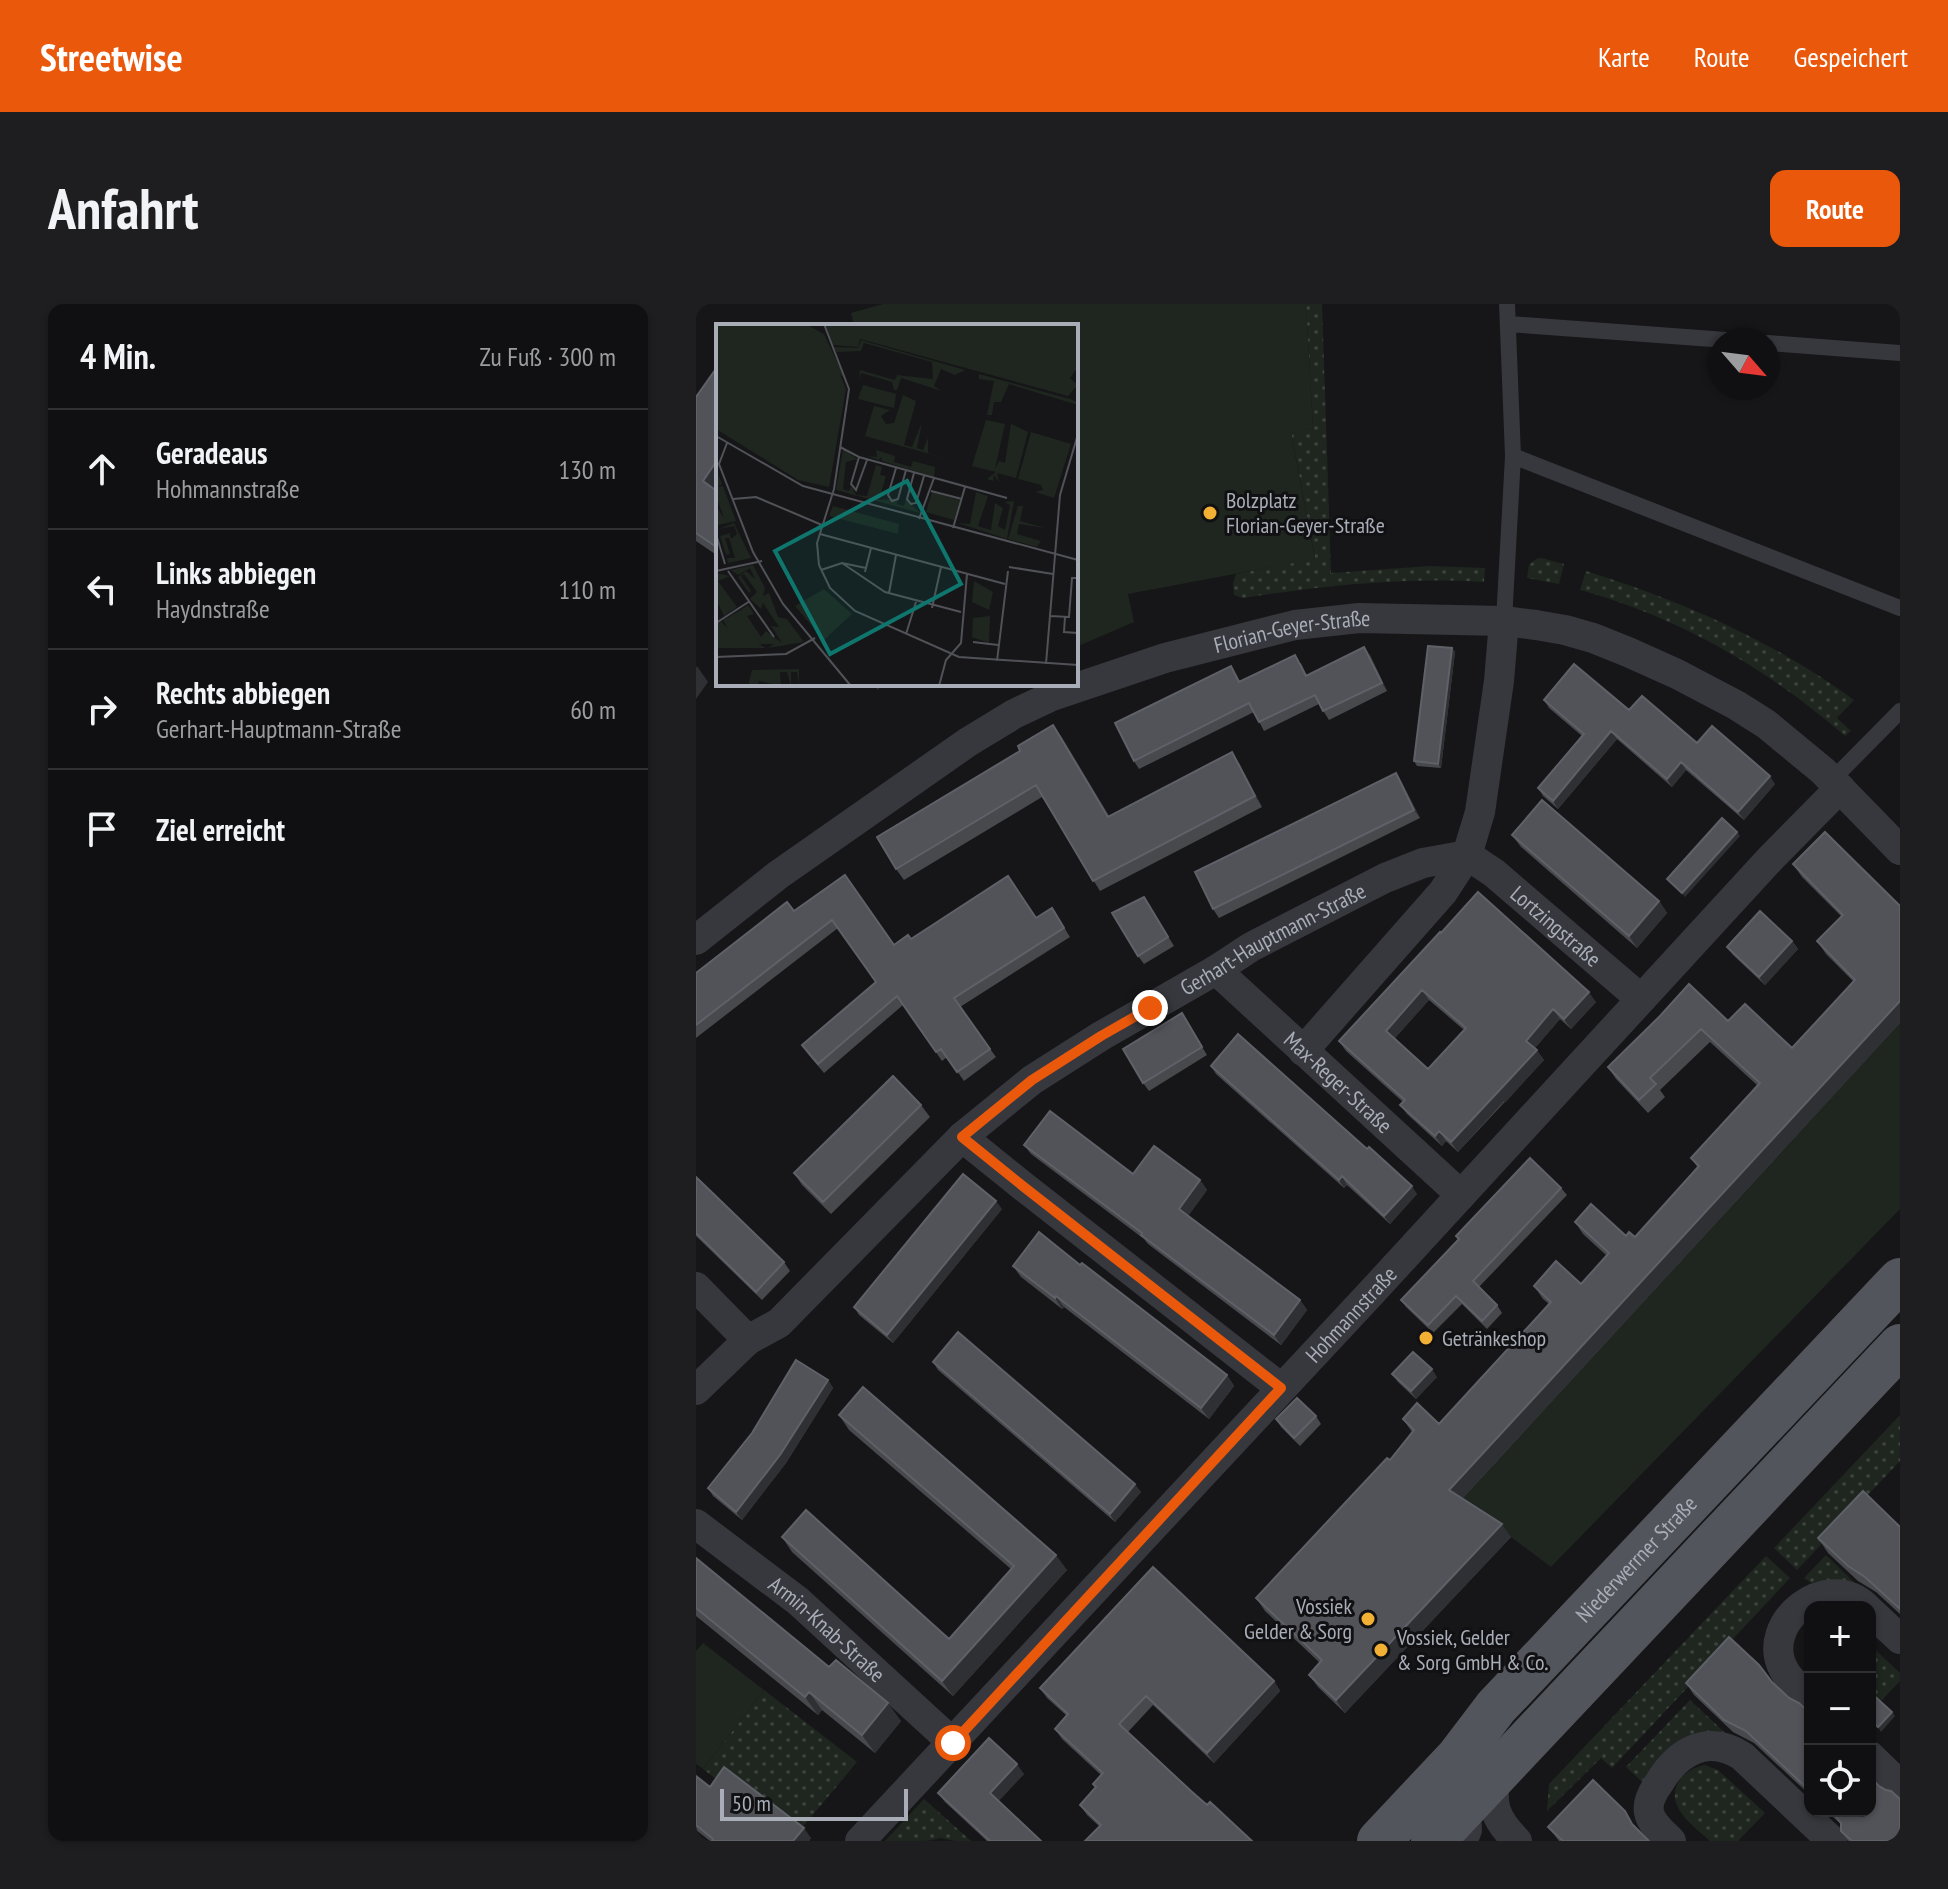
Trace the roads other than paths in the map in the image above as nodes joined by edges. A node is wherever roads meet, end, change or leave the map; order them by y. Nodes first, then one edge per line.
1 (1507, 304) edge
2 (1509, 324) junction
3 (1708, 339) edge
4 (1780, 344) edge
5 (1900, 353) edge
6 (1513, 456) junction
7 (1900, 608) edge
8 (1504, 621) junction
9 (1900, 711) edge
10 (1836, 784) junction
11 (1900, 850) edge
12 (1467, 855) junction
13 (696, 940) edge
14 (1216, 970) junction
15 (1641, 999) junction
16 (1303, 1051) junction
17 (962, 1137) junction
18 (1461, 1195) junction
19 (1900, 1280) edge
20 (696, 1287) edge
21 (748, 1340) junction
22 (1900, 1346) edge
23 (1281, 1388) junction
24 (696, 1390) edge
25 (696, 1524) edge
26 (1806, 1601) edge
27 (1856, 1601) edge
28 (1804, 1603) edge
29 (1876, 1616) edge
30 (1900, 1639) edge
31 (1804, 1691) edge
32 (953, 1743) junction
33 (1876, 1762) edge
34 (1900, 1785) edge
35 (1479, 1805) edge
36 (860, 1841) edge
37 (1379, 1841) edge
38 (1433, 1841) edge
39 (1517, 1841) edge
40 (1671, 1841) edge
41 (1832, 1841) edge

1 - 2 lane
2 - 3 lane
2 - 6 lane
4 - 5 lane
6 - 7 lane
6 - 8 lane
8 - 10 street, Florian-Geyer-Straße
8 - 12 street
8 - 13 street, Florian-Geyer-Straße
9 - 10 lane
10 - 11 street, Florian-Geyer-Straße
10 - 15 street, Hohmannstraße
12 - 14 street, Gerhart-Hauptmann-Straße
12 - 15 street, Lortzingstraße
12 - 16 street
14 - 16 street, Max-Reger-Straße
14 - 17 street, Gerhart-Hauptmann-Straße
15 - 18 street, Hohmannstraße
16 - 18 street, Max-Reger-Straße
17 - 21 street, Gerhart-Hauptmann-Straße
17 - 23 street
18 - 23 street, Hohmannstraße
19 - 37 main road, Niederwerrner Straße
20 - 21 street
21 - 24 street, Gerhart-Hauptmann-Straße
22 - 35 main road, Niederwerrner Straße
23 - 32 street, Hohmannstraße
25 - 32 street, Armin-Knab-Straße
26 - 27 street
28 - 31 street
29 - 30 street
32 - 36 street, Hohmannstraße
33 - 34 street
35 - 38 main road, Niederwerrner Straße
35 - 39 street
40 - 41 street

